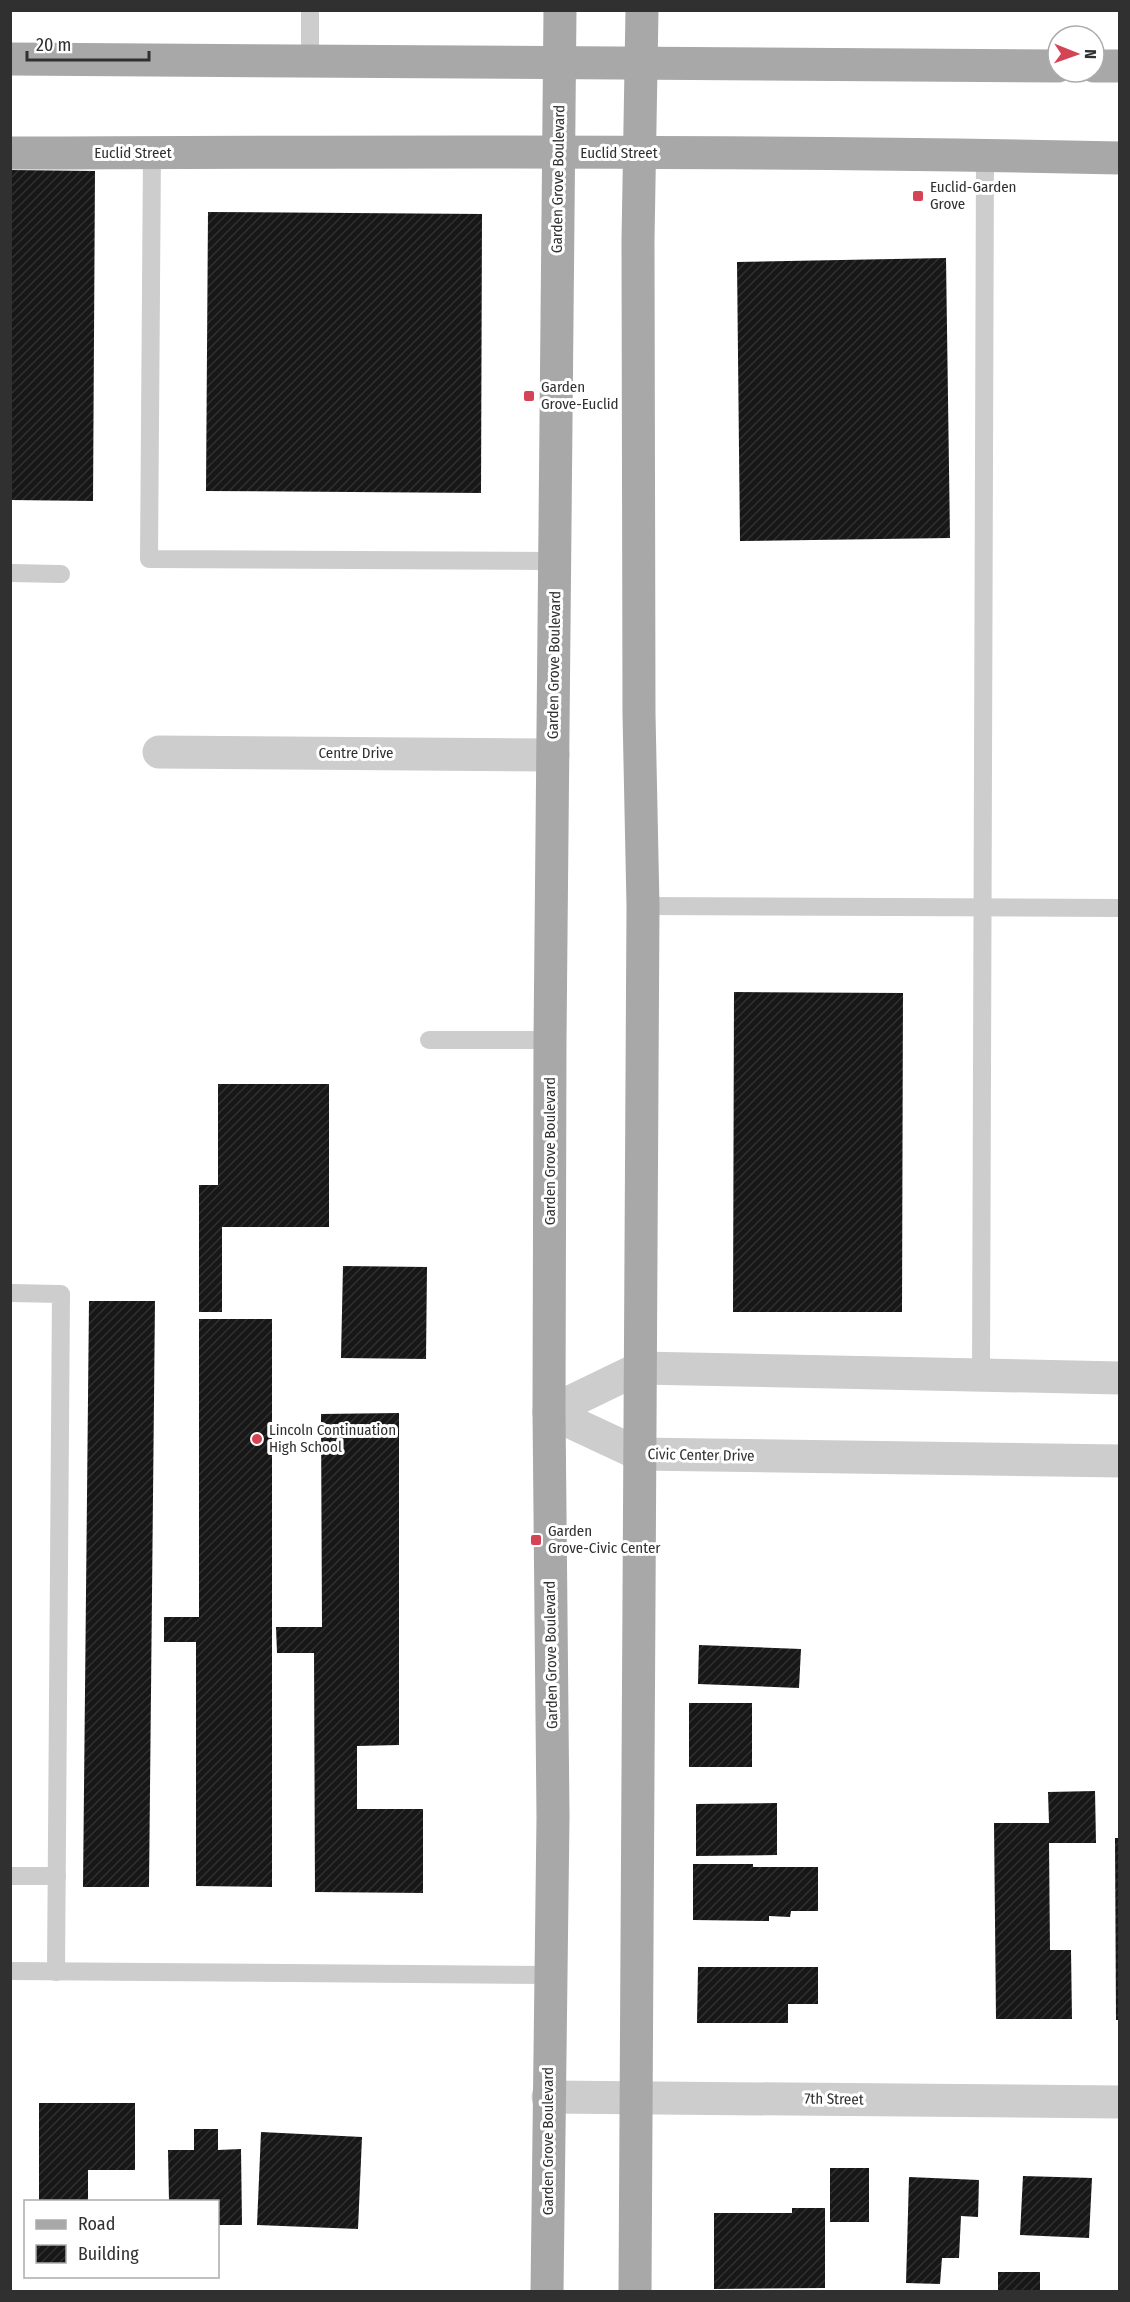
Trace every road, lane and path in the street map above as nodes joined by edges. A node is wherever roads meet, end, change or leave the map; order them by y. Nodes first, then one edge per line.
1 (310, 10) edge
2 (560, 10) edge
3 (642, 10) edge
4 (10, 59) edge
5 (310, 62) junction
6 (560, 62) junction
7 (641, 63) junction
8 (1046, 66) edge
9 (10, 153) edge
10 (153, 153) junction
11 (557, 153) junction
12 (639, 153) junction
13 (985, 155) junction
14 (1119, 158) edge
15 (555, 561) junction
16 (10, 573) edge
17 (61, 574) dead end
18 (159, 752) dead end
19 (553, 755) junction
20 (643, 906) junction
21 (983, 907) junction
22 (1119, 908) edge
23 (429, 1040) dead end
24 (550, 1040) junction
25 (10, 1293) edge
26 (640, 1368) junction
27 (981, 1376) junction
28 (1119, 1378) edge
29 (549, 1412) junction
30 (639, 1454) junction
31 (1119, 1461) edge
32 (10, 1876) edge
33 (57, 1876) junction
34 (10, 1971) edge
35 (56, 1972) junction
36 (550, 1975) junction
37 (548, 2097) junction
38 (636, 2098) junction
39 (1119, 2102) edge
40 (547, 2292) edge
41 (635, 2292) edge

1 - 5 lane
2 - 6 main road, Garden Grove Boulevard
3 - 7 main road
4 - 5 main road
5 - 6 main road
6 - 7 main road
6 - 11 main road, Garden Grove Boulevard
7 - 8 main road
7 - 12 main road
9 - 10 main road, Euclid Street
10 - 11 main road, Euclid Street
10 - 15 lane
11 - 12 main road, Euclid Street
11 - 15 main road, Garden Grove Boulevard
12 - 13 main road, Euclid Street
12 - 20 main road
13 - 14 main road, Euclid Street
13 - 21 lane
15 - 19 main road, Garden Grove Boulevard
16 - 17 lane
18 - 19 street, Centre Drive
19 - 24 main road, Garden Grove Boulevard
20 - 21 lane
20 - 26 main road
21 - 22 lane
21 - 27 lane
23 - 24 lane
24 - 29 main road, Garden Grove Boulevard
25 - 33 lane
26 - 27 street
26 - 29 street
26 - 30 main road
27 - 28 street
29 - 30 street, Civic Center Drive
29 - 36 main road, Garden Grove Boulevard
30 - 31 street, Civic Center Drive
30 - 38 main road
32 - 33 lane
33 - 35 lane
34 - 35 lane
35 - 36 lane
36 - 37 main road, Garden Grove Boulevard
37 - 38 street, 7th Street
37 - 40 main road, Garden Grove Boulevard
38 - 39 street, 7th Street
38 - 41 main road

